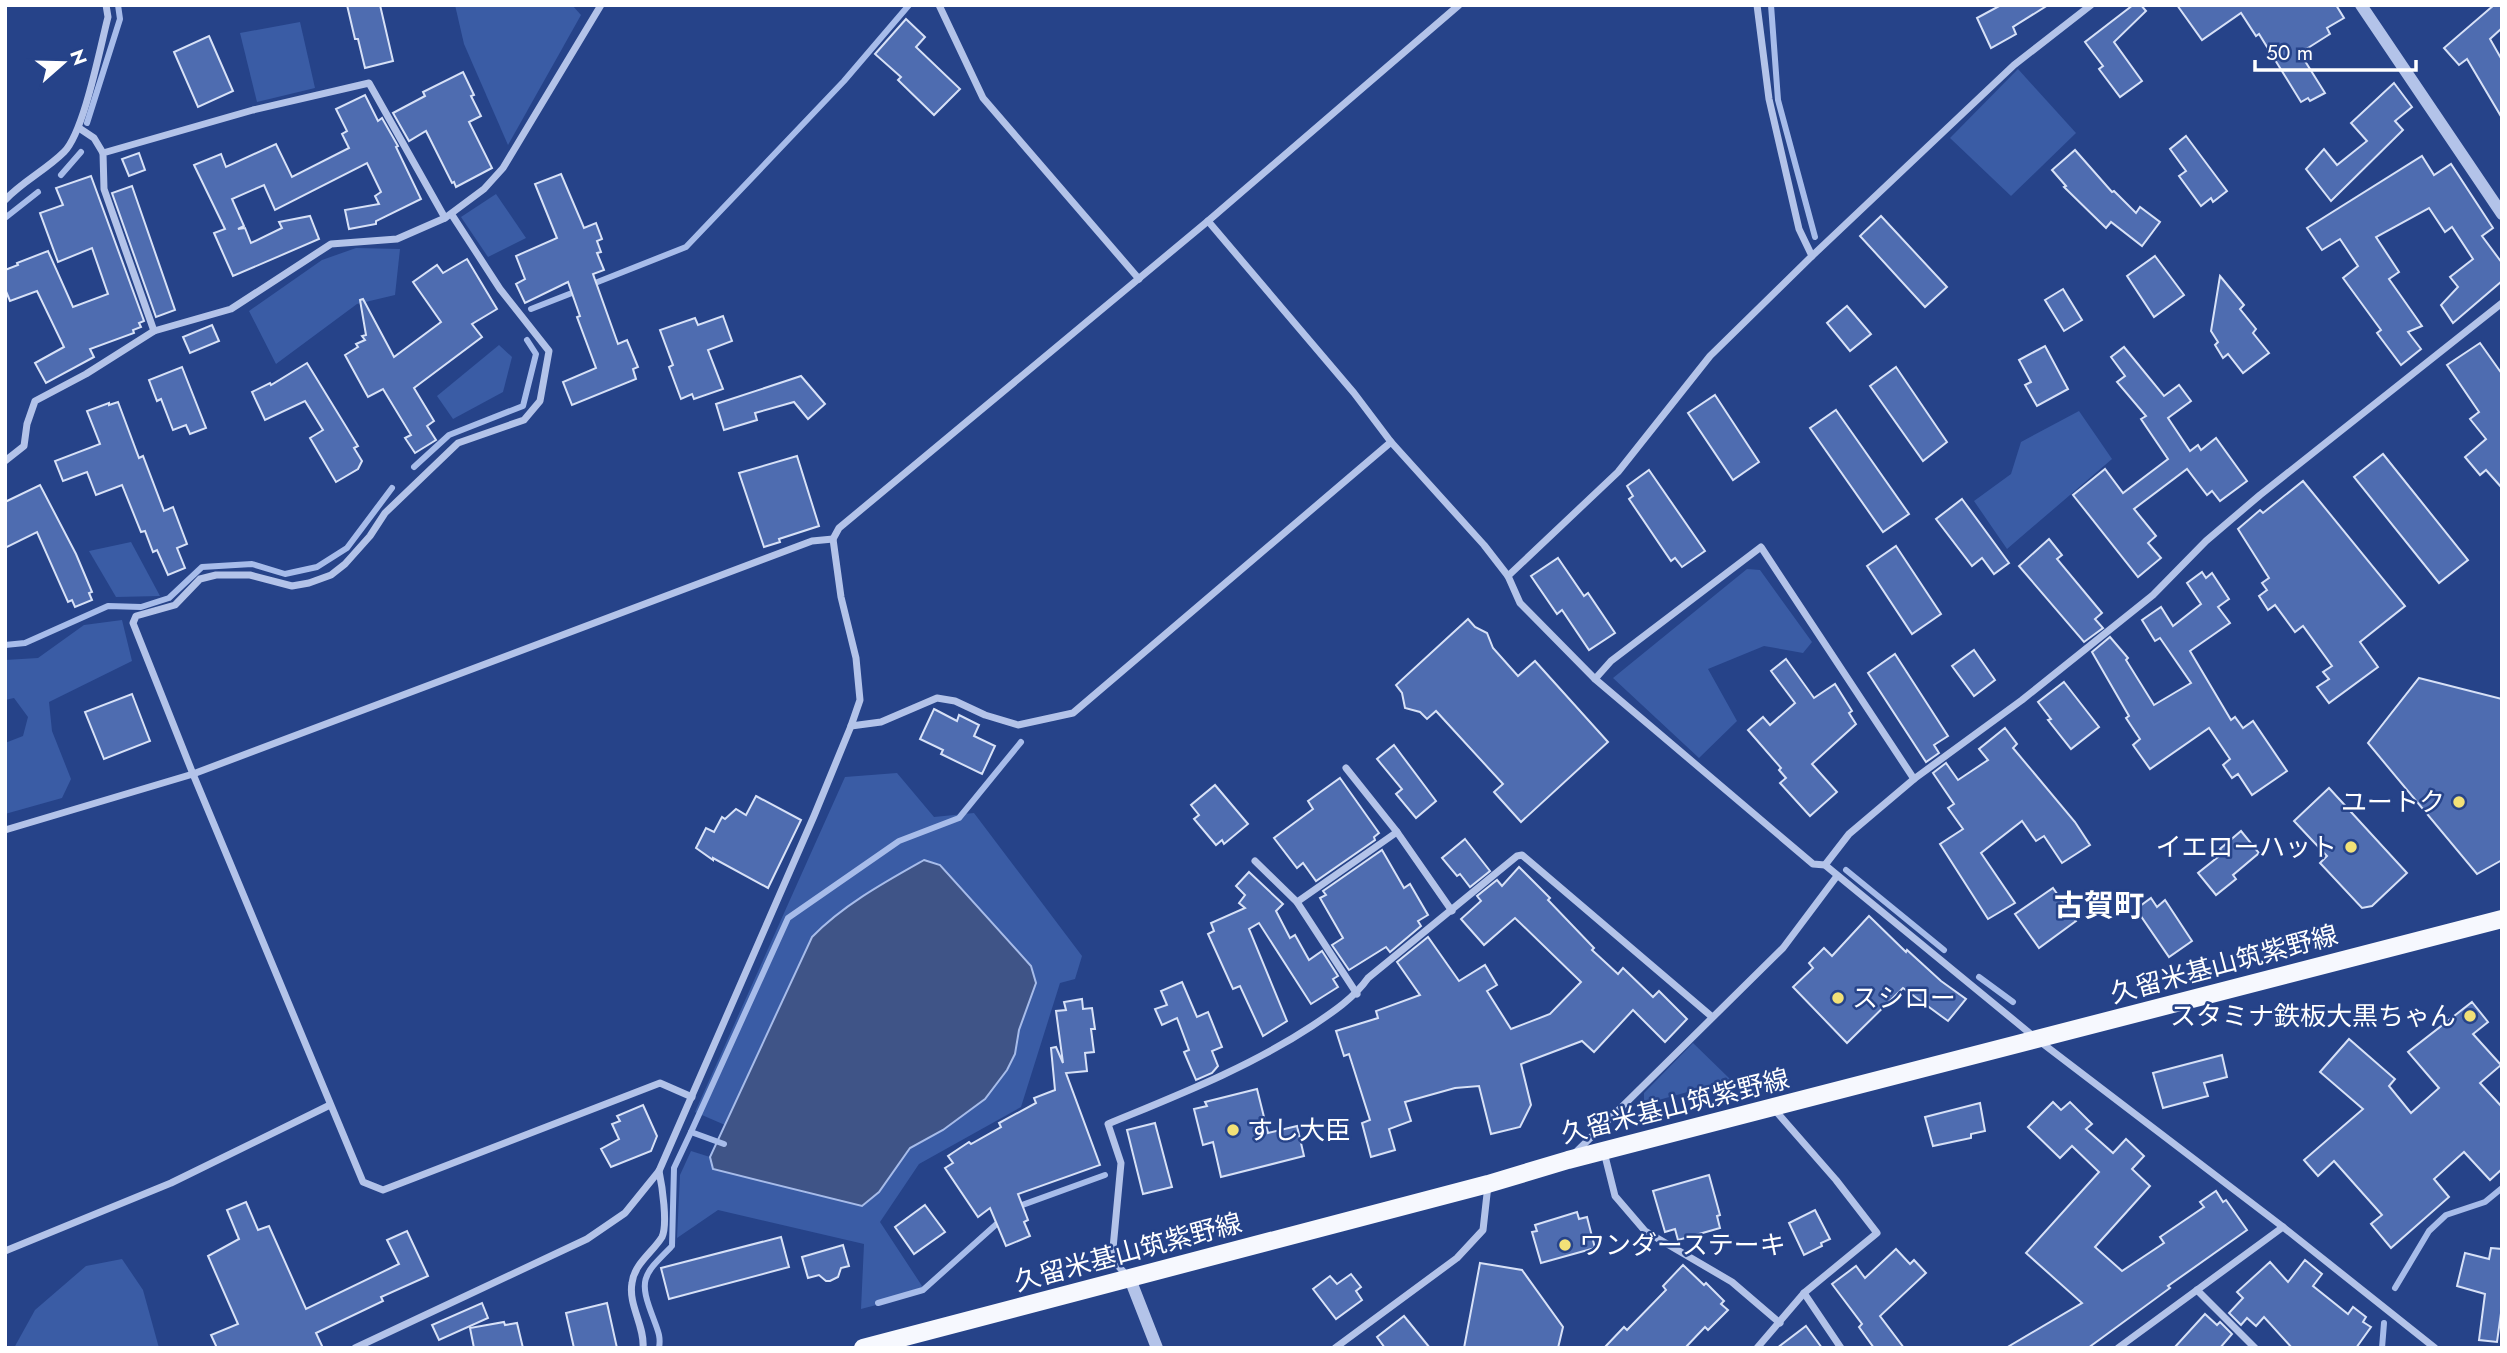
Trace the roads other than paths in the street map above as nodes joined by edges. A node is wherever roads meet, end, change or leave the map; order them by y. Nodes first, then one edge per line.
1 (106, 5) edge
2 (601, 5) edge
3 (939, 5) edge
4 (1459, 5) edge
5 (1757, 5) edge
6 (2091, 5) edge
7 (2361, 5) edge
8 (79, 128) junction
9 (103, 153) junction
10 (5, 200) edge
11 (2502, 214) edge
12 (449, 217) junction
13 (1208, 221) junction
14 (1812, 256) junction
15 (1139, 279) junction
16 (2502, 303) edge
17 (154, 331) junction
18 (1391, 442) junction
19 (5, 461) edge
20 (832, 539) junction
21 (1508, 576) junction
22 (1595, 679) junction
23 (851, 726) junction
24 (1346, 768) dead end
25 (193, 774) junction
26 (1914, 779) junction
27 (5, 830) edge
28 (1397, 832) junction
29 (1255, 861) dead end
30 (1825, 865) junction
31 (1837, 876) junction
32 (1297, 902) junction
33 (1452, 911) junction
34 (2502, 919) edge
35 (1357, 994) junction
36 (1711, 1016) junction
37 (2038, 1040) junction
38 (692, 1097) junction
39 (330, 1105) junction
40 (1773, 1108) junction
41 (1604, 1151) junction
42 (1568, 1160) junction
43 (659, 1171) junction
44 (1488, 1184) junction
45 (2283, 1227) junction
46 (5, 1251) edge
47 (1130, 1279) junction
48 (2197, 1290) junction
49 (1804, 1293) junction
50 (1780, 1323) junction
51 (355, 1348) edge
52 (643, 1348) edge
53 (863, 1348) edge
54 (1157, 1348) edge
55 (1335, 1348) edge
56 (1757, 1348) edge
57 (1842, 1348) edge
58 (2118, 1348) edge
59 (2255, 1348) edge
60 (2435, 1348) edge

1 - 8 street
2 - 12 street
3 - 15 street
4 - 13 street
5 - 14 street
6 - 14 street
7 - 11 street
8 - 9 street
8 - 10 street
9 - 12 street
9 - 17 street
12 - 17 street
12 - 25 street
13 - 15 street
13 - 18 street
14 - 21 street
15 - 20 street
16 - 26 street
17 - 19 street
18 - 21 street
18 - 23 street
20 - 23 street
20 - 25 street
21 - 22 street
22 - 26 street
22 - 30 street
23 - 38 street
24 - 28 street
25 - 27 street
25 - 39 street
26 - 30 street
28 - 32 street
28 - 33 street
29 - 32 street
30 - 31 street
31 - 36 street
31 - 37 street
32 - 35 street
33 - 35 street
33 - 36 street
34 - 37 main road, 久留米基山筑紫野線
35 - 47 street
36 - 42 street
37 - 40 main road, 久留米基山筑紫野線
37 - 45 street
38 - 39 street
38 - 43 street
39 - 46 street
40 - 41 main road, 久留米基山筑紫野線
40 - 49 street
41 - 42 main road, 久留米基山筑紫野線
41 - 50 street
42 - 44 main road, 久留米基山筑紫野線
43 - 51 street
43 - 52 street
44 - 47 main road, 久留米基山筑紫野線
44 - 55 street
45 - 48 street
45 - 60 street
47 - 53 main road, 久留米基山筑紫野線
47 - 54 street
48 - 58 street
48 - 59 street
49 - 50 street
49 - 57 street
50 - 56 street

